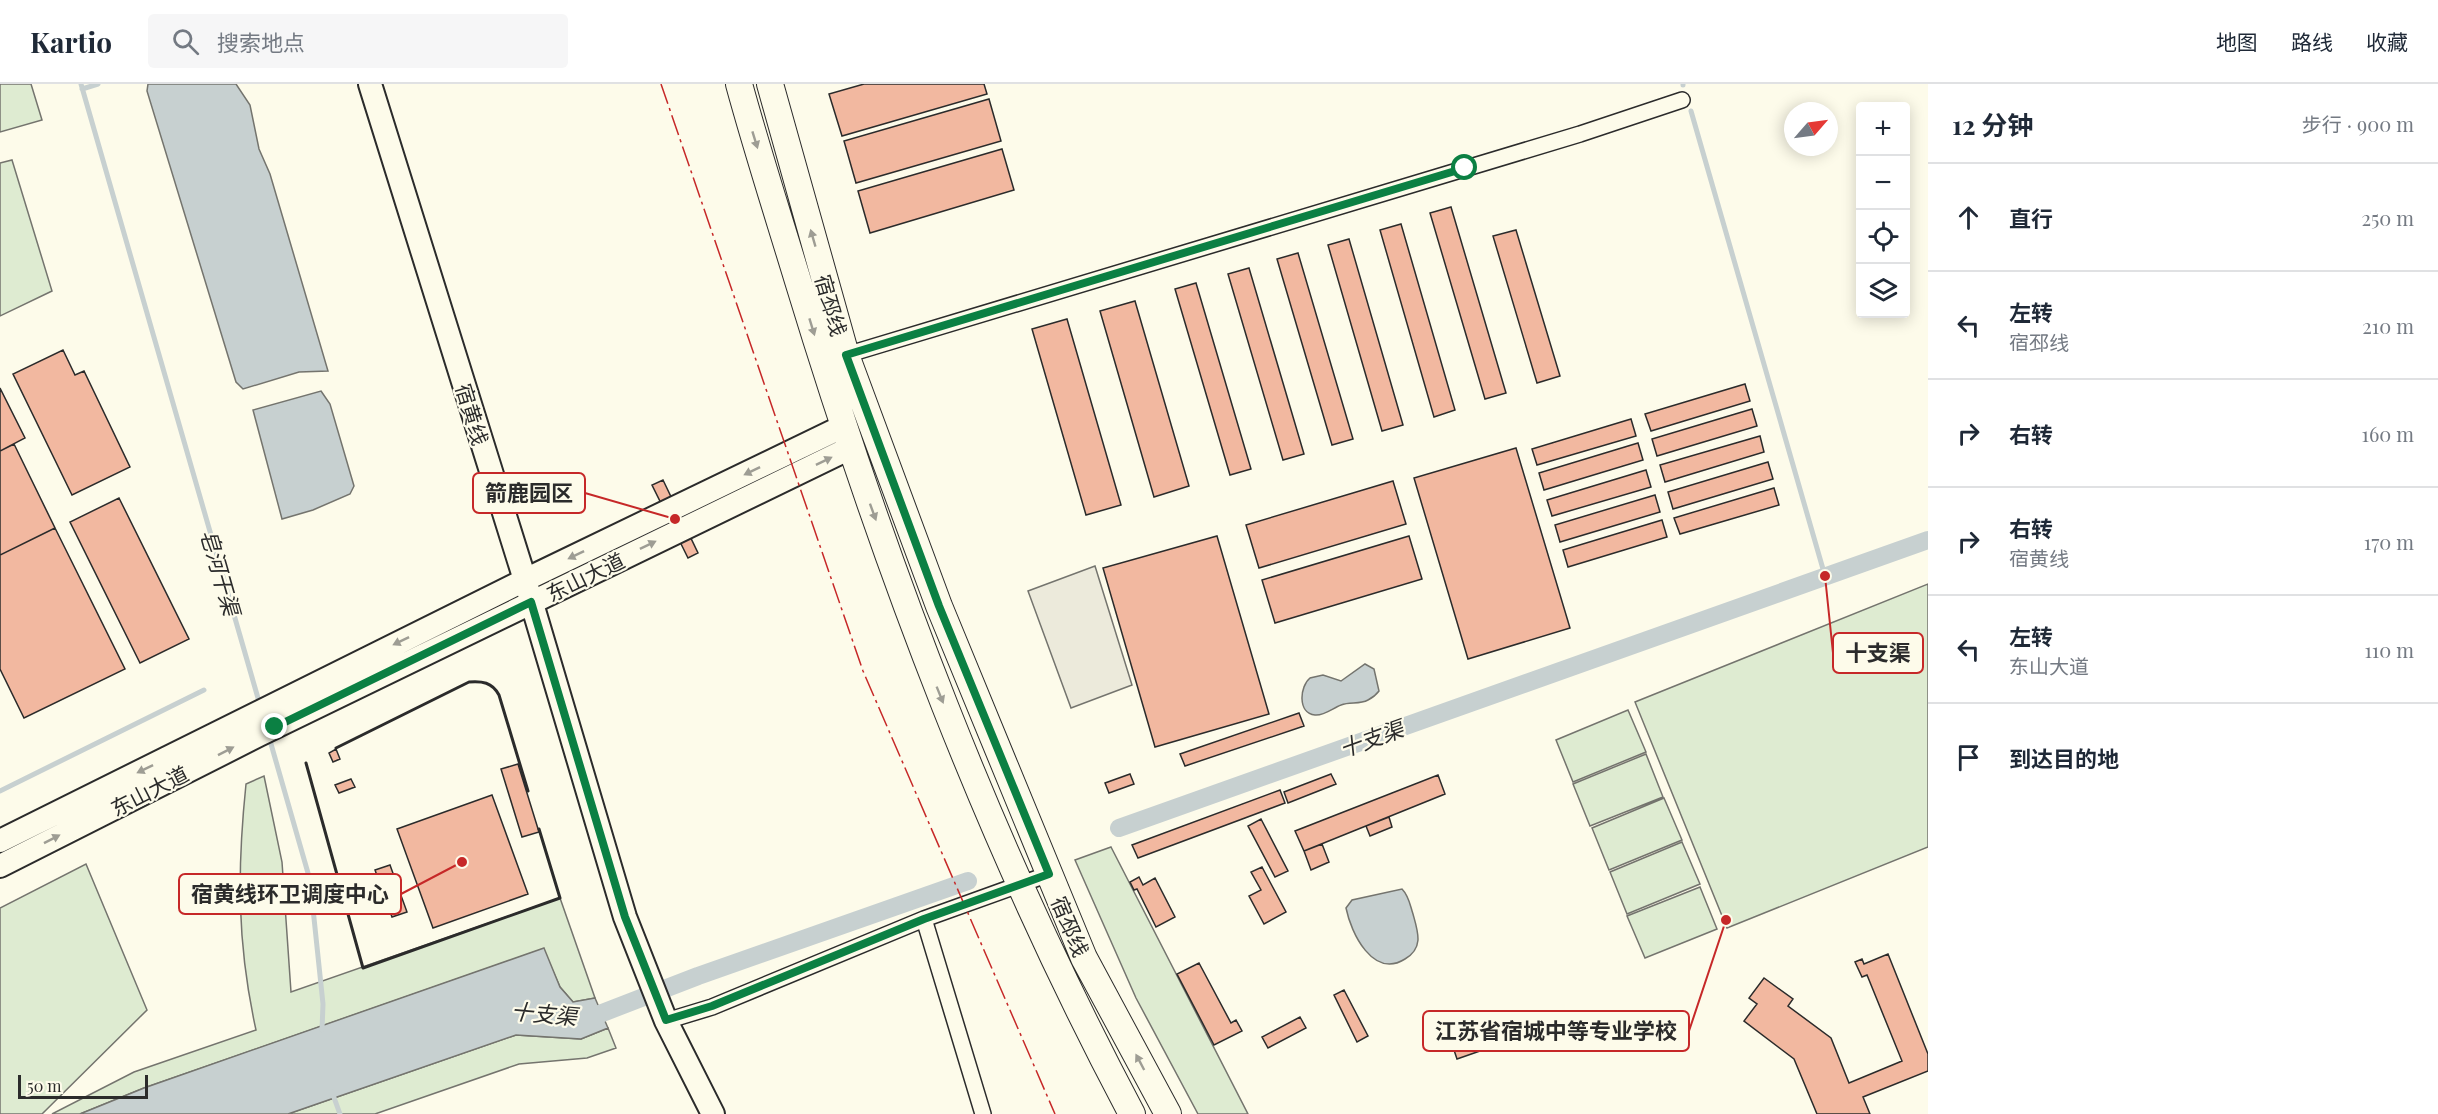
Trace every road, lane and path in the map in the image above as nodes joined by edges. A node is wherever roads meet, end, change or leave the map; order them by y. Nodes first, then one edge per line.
1 (370, 84) edge
2 (739, 84) edge
3 (770, 84) edge
4 (1682, 100) dead end
5 (846, 355) junction
6 (846, 438) junction
7 (525, 580) junction
8 (531, 602) junction
9 (264, 721) junction
10 (0, 841) edge
11 (0, 866) edge
12 (1049, 874) junction
13 (1018, 885) junction
14 (924, 919) junction
15 (664, 1016) junction
16 (713, 1114) edge
17 (982, 1114) edge
18 (1131, 1114) edge
19 (1168, 1114) edge

1 - 7 main road, 宿黄线
2 -> 6 main road, 宿邳线
5 -> 3 main road, 宿邳线
4 - 5 street
5 - 12 main road, 宿邳线
6 -> 7 main road, 东山大道
8 -> 6 main road, 东山大道
6 -> 13 main road, 宿邳线
7 - 8 main road, 宿黄线
7 -> 9 main road, 东山大道
8 - 9 main road, 东山大道
8 - 15 main road, 宿黄线
9 -> 10 main road, 东山大道
11 -> 9 main road, 东山大道
12 - 13 street
19 -> 12 main road, 宿邳线
13 - 14 street
13 - 18 main road, 宿邳线
14 - 15 street
14 - 17 street
15 - 16 main road, 宿黄线

